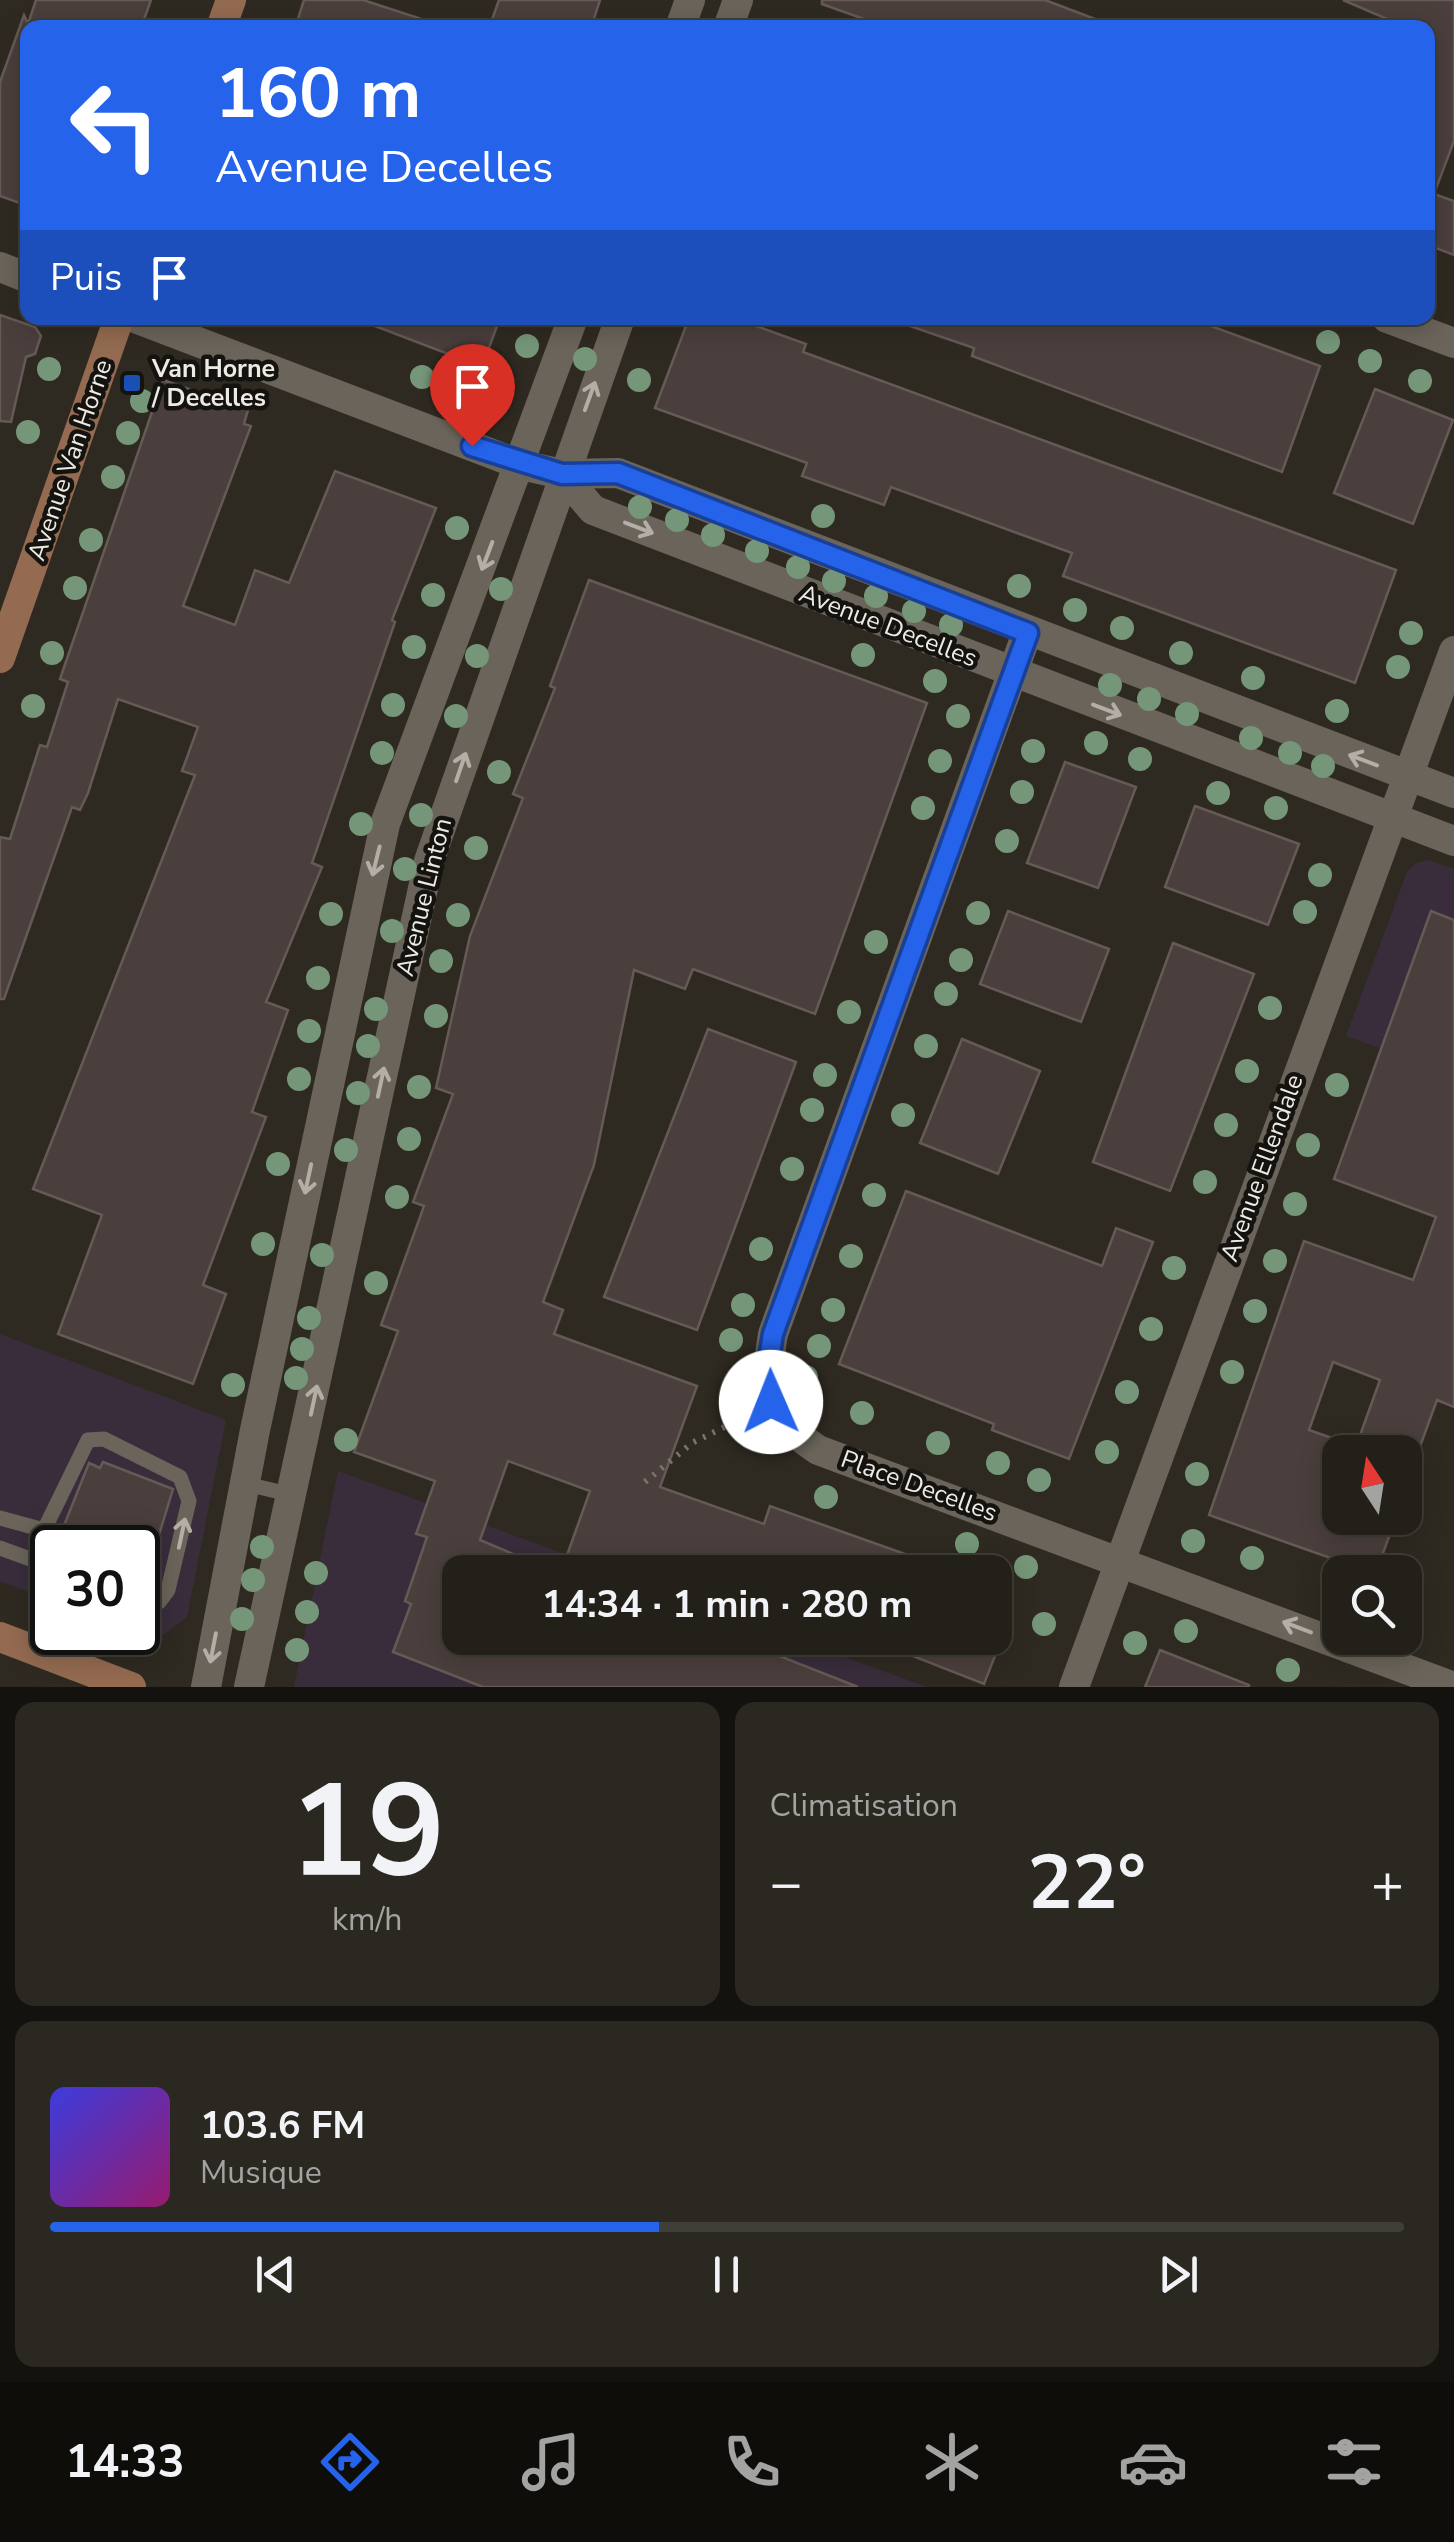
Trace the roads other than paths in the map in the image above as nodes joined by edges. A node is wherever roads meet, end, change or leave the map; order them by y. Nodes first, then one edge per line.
1 (118, 325) edge
2 (154, 325) edge
3 (571, 325) edge
4 (617, 325) edge
5 (1406, 325) edge
6 (1454, 343) edge
7 (521, 464) junction
8 (562, 474) junction
9 (1028, 633) junction
10 (1454, 652) edge
11 (0, 658) edge
12 (1016, 675) junction
13 (1406, 776) junction
14 (1454, 793) edge
15 (1390, 816) junction
16 (1454, 841) edge
17 (246, 1484) junction
18 (293, 1495) junction
19 (0, 1518) edge
20 (46, 1525) edge
21 (30, 1526) edge
22 (0, 1548) edge
23 (30, 1559) edge
24 (1120, 1560) junction
25 (160, 1602) edge
26 (0, 1637) edge
27 (132, 1687) edge
28 (206, 1687) edge
29 (249, 1687) edge
30 (1074, 1687) edge
31 (1454, 1687) edge

1 - 11 main road, Avenue Van Horne
2 - 7 street, Avenue Decelles
3 - 7 street, Avenue Linton
8 -> 4 street, Avenue Linton
5 - 6 street
7 - 8 street, Avenue Decelles
7 -> 17 street, Avenue Linton
8 - 9 street, Avenue Decelles
8 -> 12 street, Avenue Decelles
18 -> 8 street, Avenue Linton
9 - 12 street, Place Decelles
13 -> 9 street, Avenue Decelles
10 - 13 street, Avenue Ellendale
12 -> 15 street, Avenue Decelles
12 - 24 street, Place Decelles
13 - 14 street, Avenue Decelles
13 - 15 street, Avenue Ellendale
15 - 16 street, Avenue Decelles
15 - 24 street, Avenue Ellendale
17 - 18 lane
17 -> 28 street, Avenue Linton
18 - 29 street, Avenue Linton
21 -> 19 lane
25 -> 20 lane
22 - 23 lane
24 - 30 street, Avenue Ellendale
31 -> 24 street, Place Decelles
26 - 27 main road

